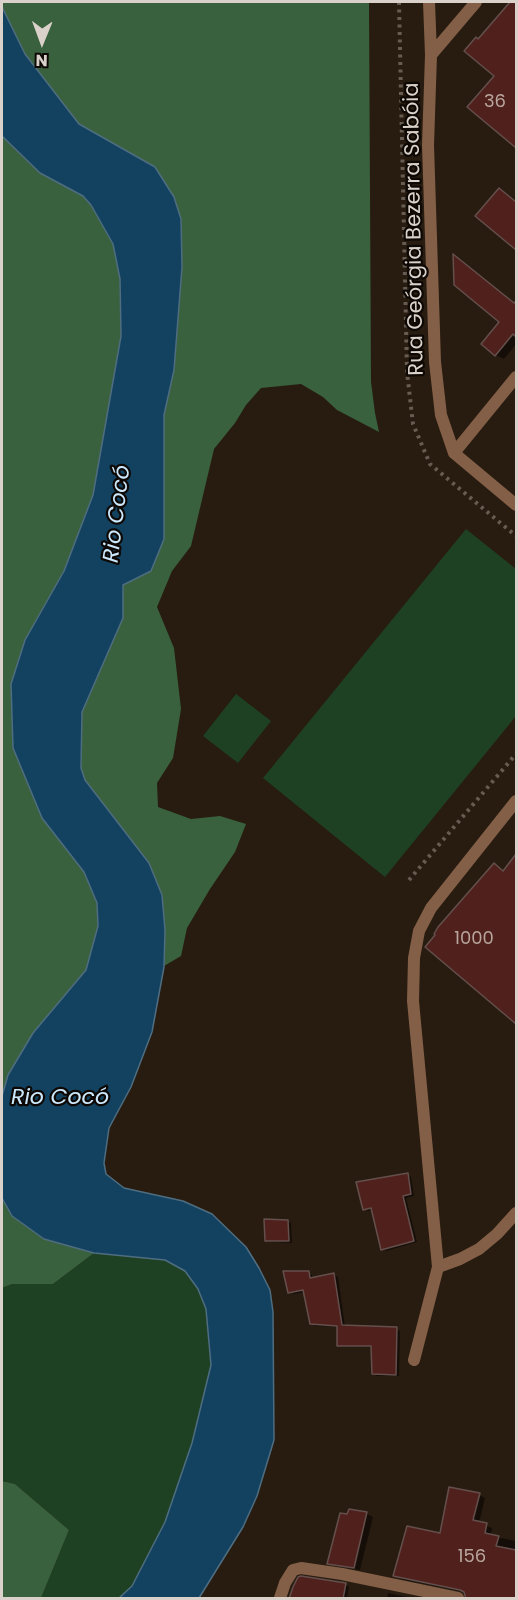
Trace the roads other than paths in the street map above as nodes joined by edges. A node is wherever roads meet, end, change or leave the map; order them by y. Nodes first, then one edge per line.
1 (429, 2) edge
2 (476, 2) edge
3 (431, 55) junction
4 (516, 376) edge
5 (454, 453) junction
6 (516, 505) edge
7 (516, 801) edge
8 (516, 1213) edge
9 (438, 1267) junction
10 (414, 1360) dead end
11 (280, 1599) edge
12 (458, 1599) edge

1 - 3 street, Rua Geórgia Bezerra Sabóia
2 - 3 street
3 - 5 street, Rua Geórgia Bezerra Sabóia
4 - 5 street
5 - 6 street
7 - 9 street
8 - 9 street
9 - 10 street
11 - 12 street

